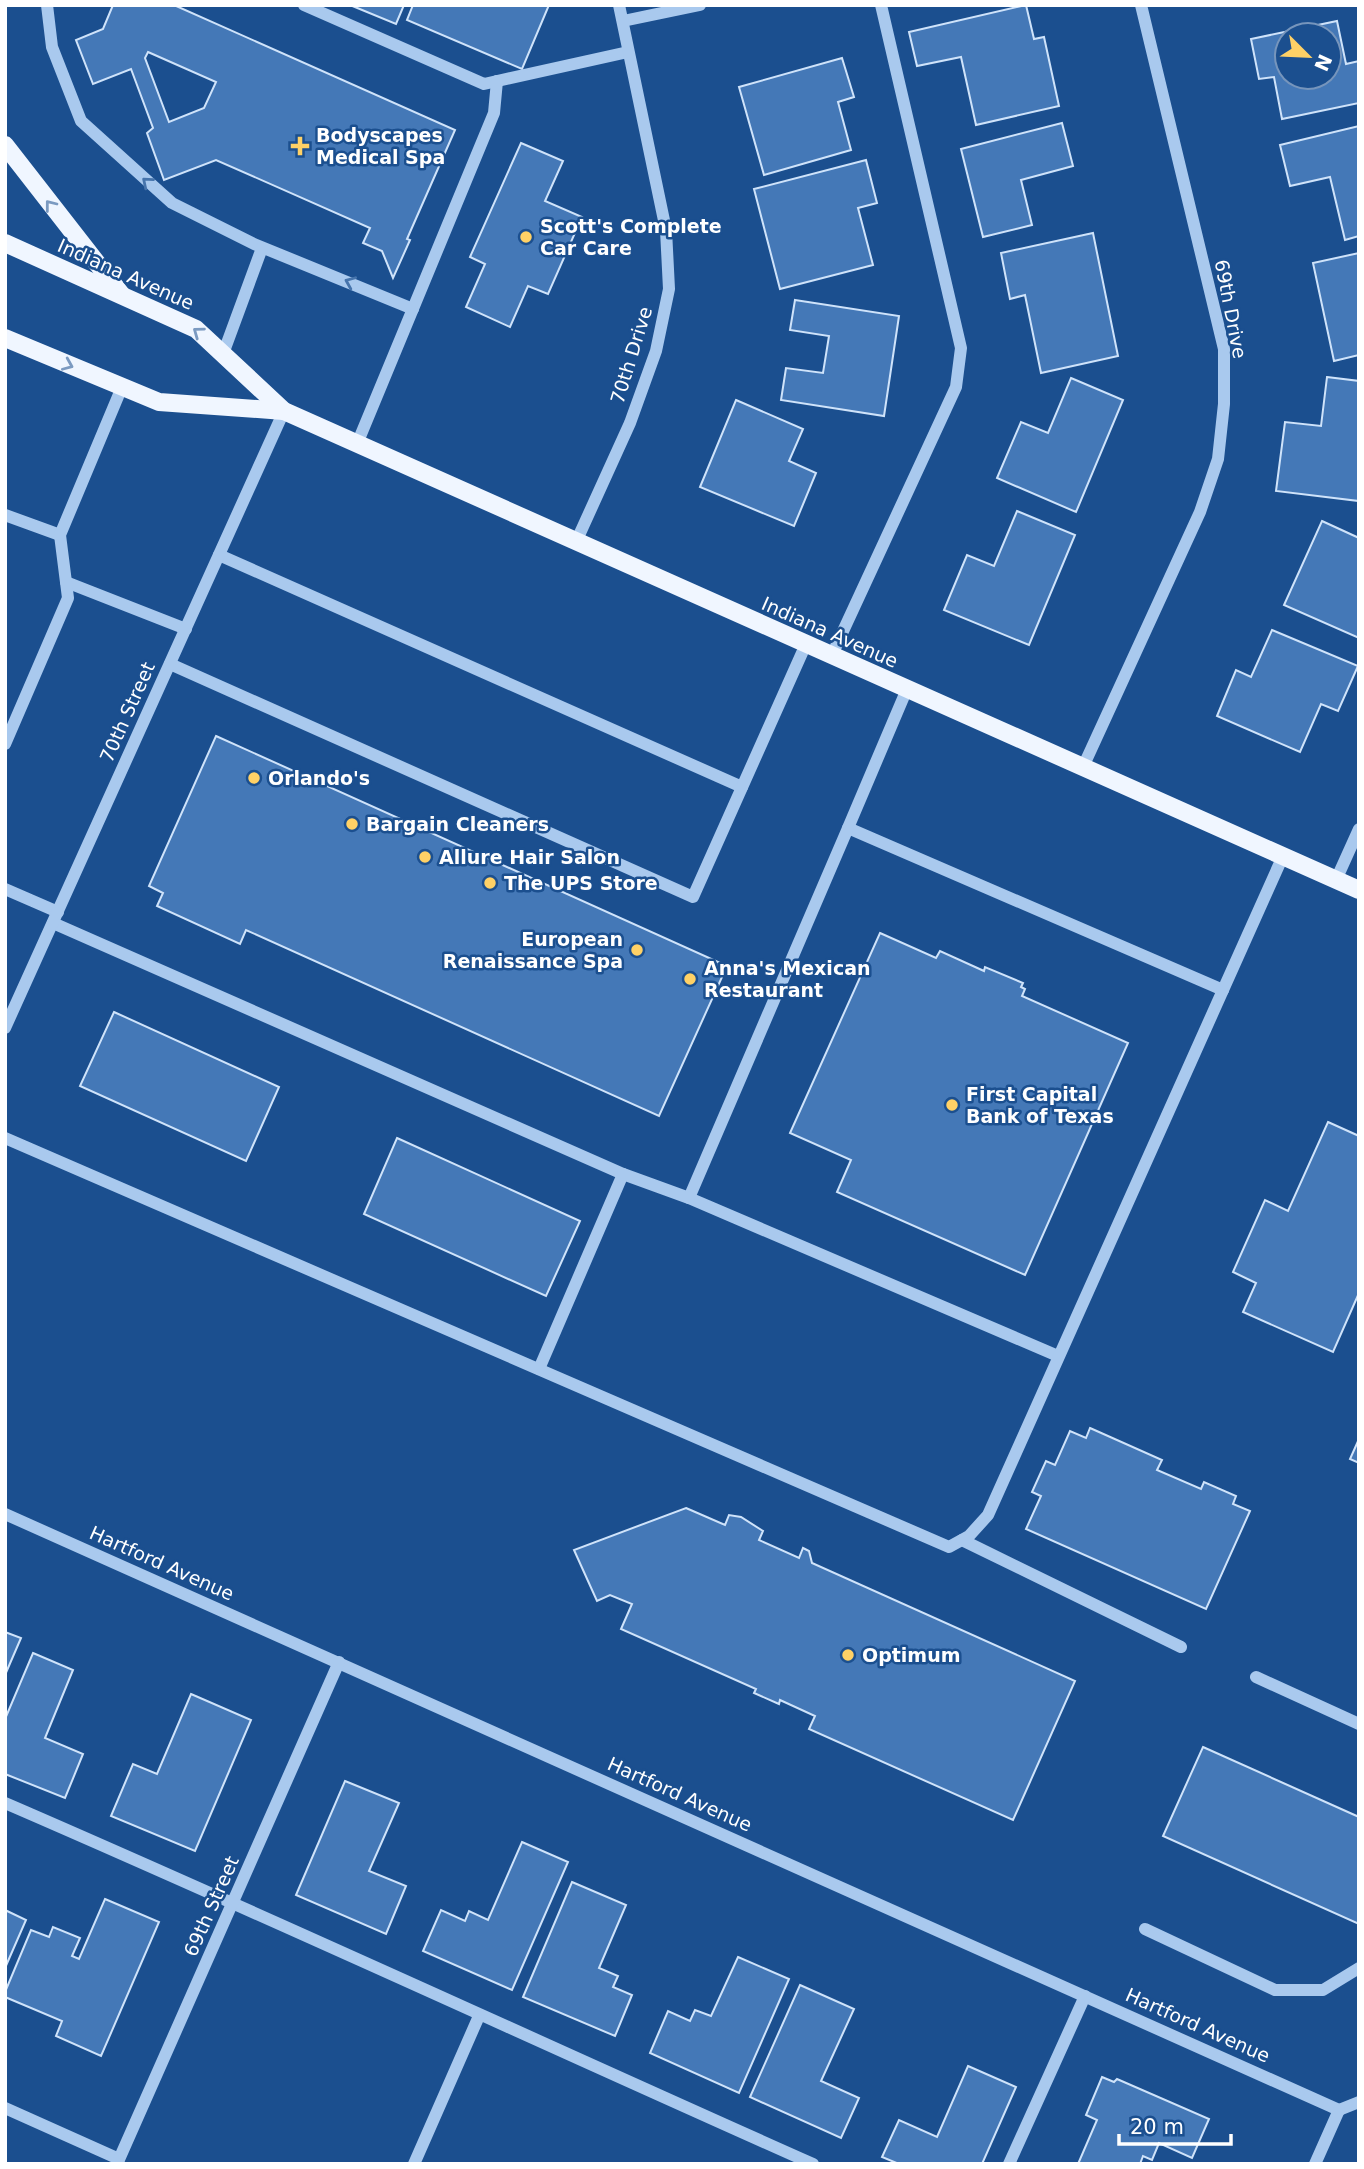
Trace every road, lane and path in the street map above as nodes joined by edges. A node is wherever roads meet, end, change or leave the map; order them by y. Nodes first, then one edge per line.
1 (47, 5) edge
2 (304, 5) edge
3 (619, 5) edge
4 (700, 5) edge
5 (881, 5) edge
6 (1141, 5) edge
7 (623, 21) junction
8 (628, 52) junction
9 (497, 81) junction
10 (5, 145) edge
11 (5, 243) edge
12 (262, 248) junction
13 (123, 296) junction
14 (413, 309) junction
15 (5, 338) edge
16 (223, 354) junction
17 (122, 387) junction
18 (284, 411) junction
19 (357, 444) junction
20 (5, 515) edge
21 (60, 536) junction
22 (576, 542) junction
23 (219, 555) junction
24 (66, 582) junction
25 (186, 629) junction
26 (806, 644) junction
27 (832, 655) junction
28 (170, 664) junction
29 (908, 689) junction
30 (5, 744) edge
31 (1083, 767) junction
32 (742, 787) junction
33 (848, 828) junction
34 (1359, 829) edge
35 (1283, 856) junction
36 (1336, 880) junction
37 (5, 889) edge
38 (1359, 890) edge
39 (55, 918) junction
40 (1223, 990) junction
41 (5, 1028) edge
42 (5, 1138) edge
43 (623, 1174) junction
44 (689, 1198) junction
45 (1058, 1356) junction
46 (538, 1369) junction
47 (5, 1514) edge
48 (962, 1540) junction
49 (1181, 1647) dead end
50 (338, 1662) junction
51 (1256, 1677) dead end
52 (1359, 1724) edge
53 (5, 1804) edge
54 (234, 1902) junction
55 (1144, 1929) dead end
56 (1359, 1968) edge
57 (1085, 1996) junction
58 (479, 2016) junction
59 (1359, 2102) edge
60 (5, 2108) edge
61 (1339, 2109) junction
62 (118, 2161) edge
63 (414, 2164) edge
64 (813, 2164) edge
65 (1009, 2164) edge
66 (1315, 2164) edge

12 -> 1 street
2 - 9 street
3 - 7 street, 70th Drive
4 - 7 street
5 - 27 street
6 - 31 street, 69th Drive
7 - 8 street, 70th Drive
8 - 9 street
8 - 22 street, 70th Drive
9 - 14 street
13 -> 10 main road
11 - 13 main road, Indiana Avenue
14 -> 12 street
12 - 16 street
16 -> 13 main road, Indiana Avenue
14 - 19 street
15 -> 17 main road, Indiana Avenue
16 - 18 main road, Indiana Avenue
17 - 18 main road, Indiana Avenue
17 - 21 street
18 - 19 main road, Indiana Avenue
18 - 23 street, 70th Street
19 - 22 main road, Indiana Avenue
20 - 21 street
21 - 24 street
22 - 26 main road, Indiana Avenue
23 - 25 street, 70th Street
23 - 32 street
24 - 25 street
24 - 30 street
25 - 28 street, 70th Street
26 - 27 main road, Indiana Avenue
26 - 32 street
27 - 29 main road, Indiana Avenue
28 - 32 street
28 - 39 street, 70th Street
29 - 31 main road, Indiana Avenue
29 - 33 street
31 - 35 main road, Indiana Avenue
33 - 40 street
33 - 44 street
34 - 36 street
35 - 36 main road, Indiana Avenue
35 - 40 street
36 - 38 main road, Indiana Avenue
37 - 39 street
39 - 41 street, 70th Street
39 - 43 street
40 - 45 street
42 - 46 street
43 - 44 street
43 - 46 street
44 - 45 street
45 - 48 street
46 - 48 street
47 - 50 street, Hartford Avenue
48 - 49 street
50 - 54 street, 69th Street
50 - 57 street, Hartford Avenue
51 - 52 street
53 - 54 street
54 - 58 street
54 - 62 street, 69th Street
55 - 56 street
57 - 61 street, Hartford Avenue
57 - 65 street
58 - 63 street
58 - 64 street
59 - 61 street
60 - 62 street
61 - 66 street

